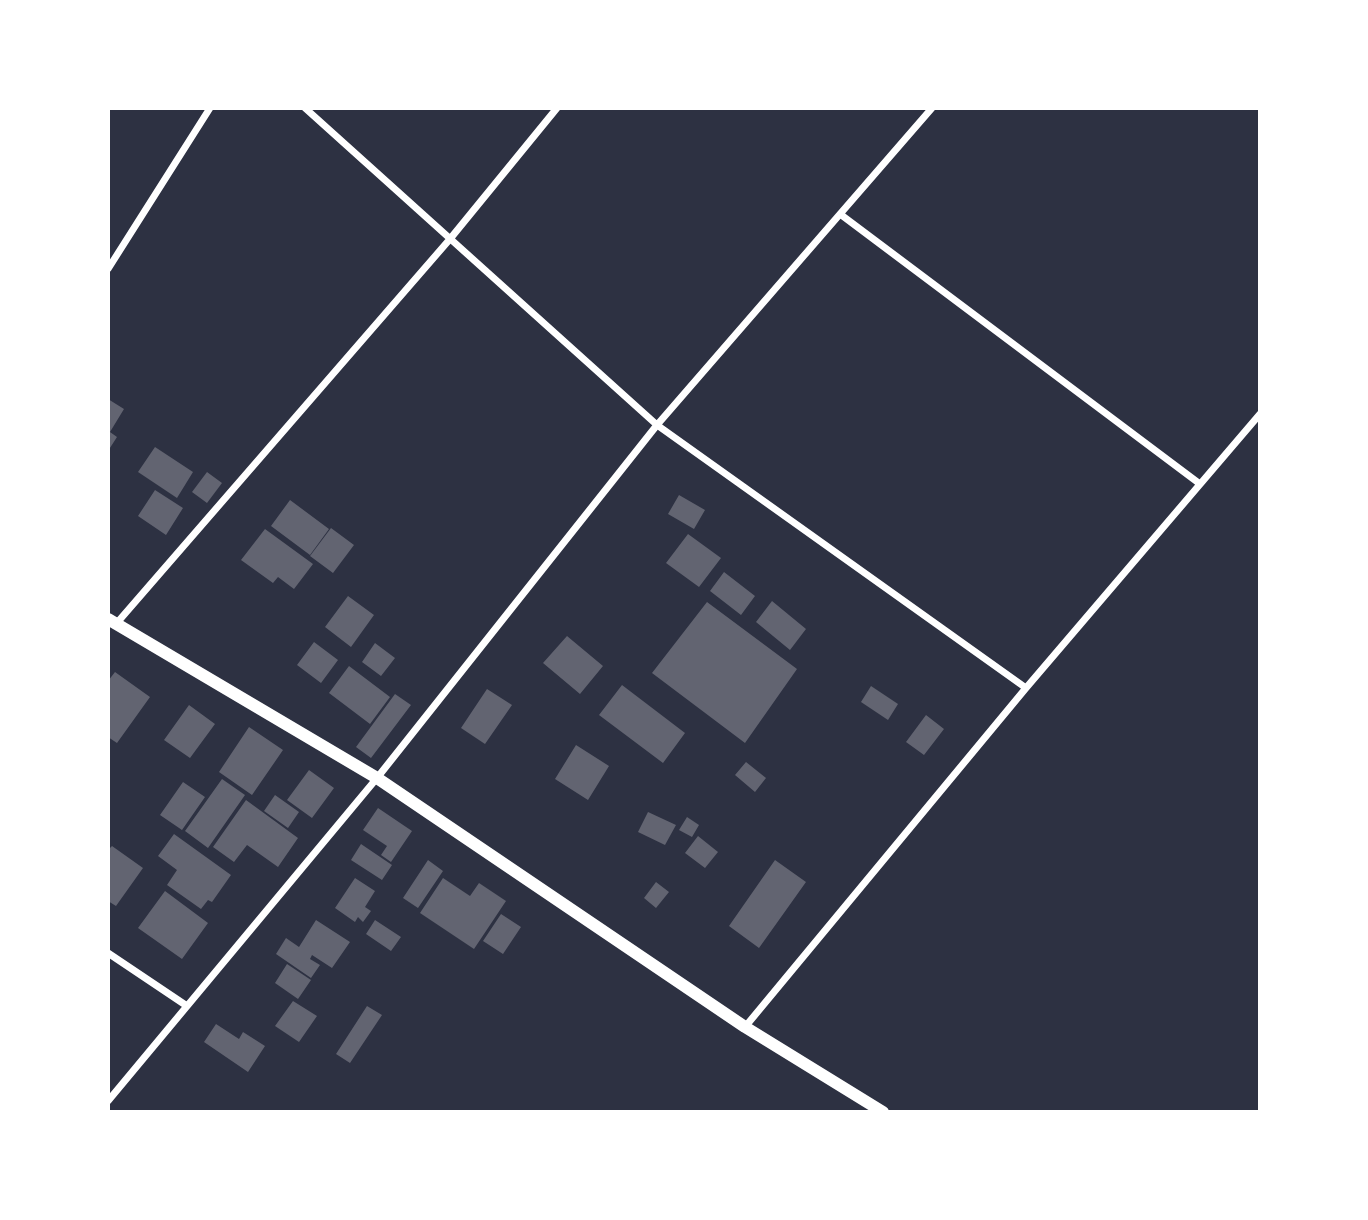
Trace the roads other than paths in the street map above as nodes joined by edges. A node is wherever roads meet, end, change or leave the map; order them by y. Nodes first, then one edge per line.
1 (209, 108) edge
2 (305, 108) edge
3 (557, 108) edge
4 (932, 108) edge
5 (840, 214) junction
6 (450, 239) junction
7 (108, 269) edge
8 (1259, 414) edge
9 (657, 425) junction
10 (1200, 484) junction
11 (112, 621) edge
12 (1026, 688) junction
13 (377, 778) junction
14 (108, 953) edge
15 (187, 1006) junction
16 (746, 1027) junction
17 (108, 1101) edge
18 (883, 1111) edge

1 - 7 street
2 - 6 street
3 - 6 street
4 - 5 street
5 - 9 street
5 - 10 street
6 - 9 street
6 - 11 street
8 - 10 street
9 - 12 street
9 - 13 street
10 - 12 street
11 - 13 street
12 - 16 street
13 - 15 street
13 - 16 street
14 - 15 street
15 - 17 street
16 - 18 street

